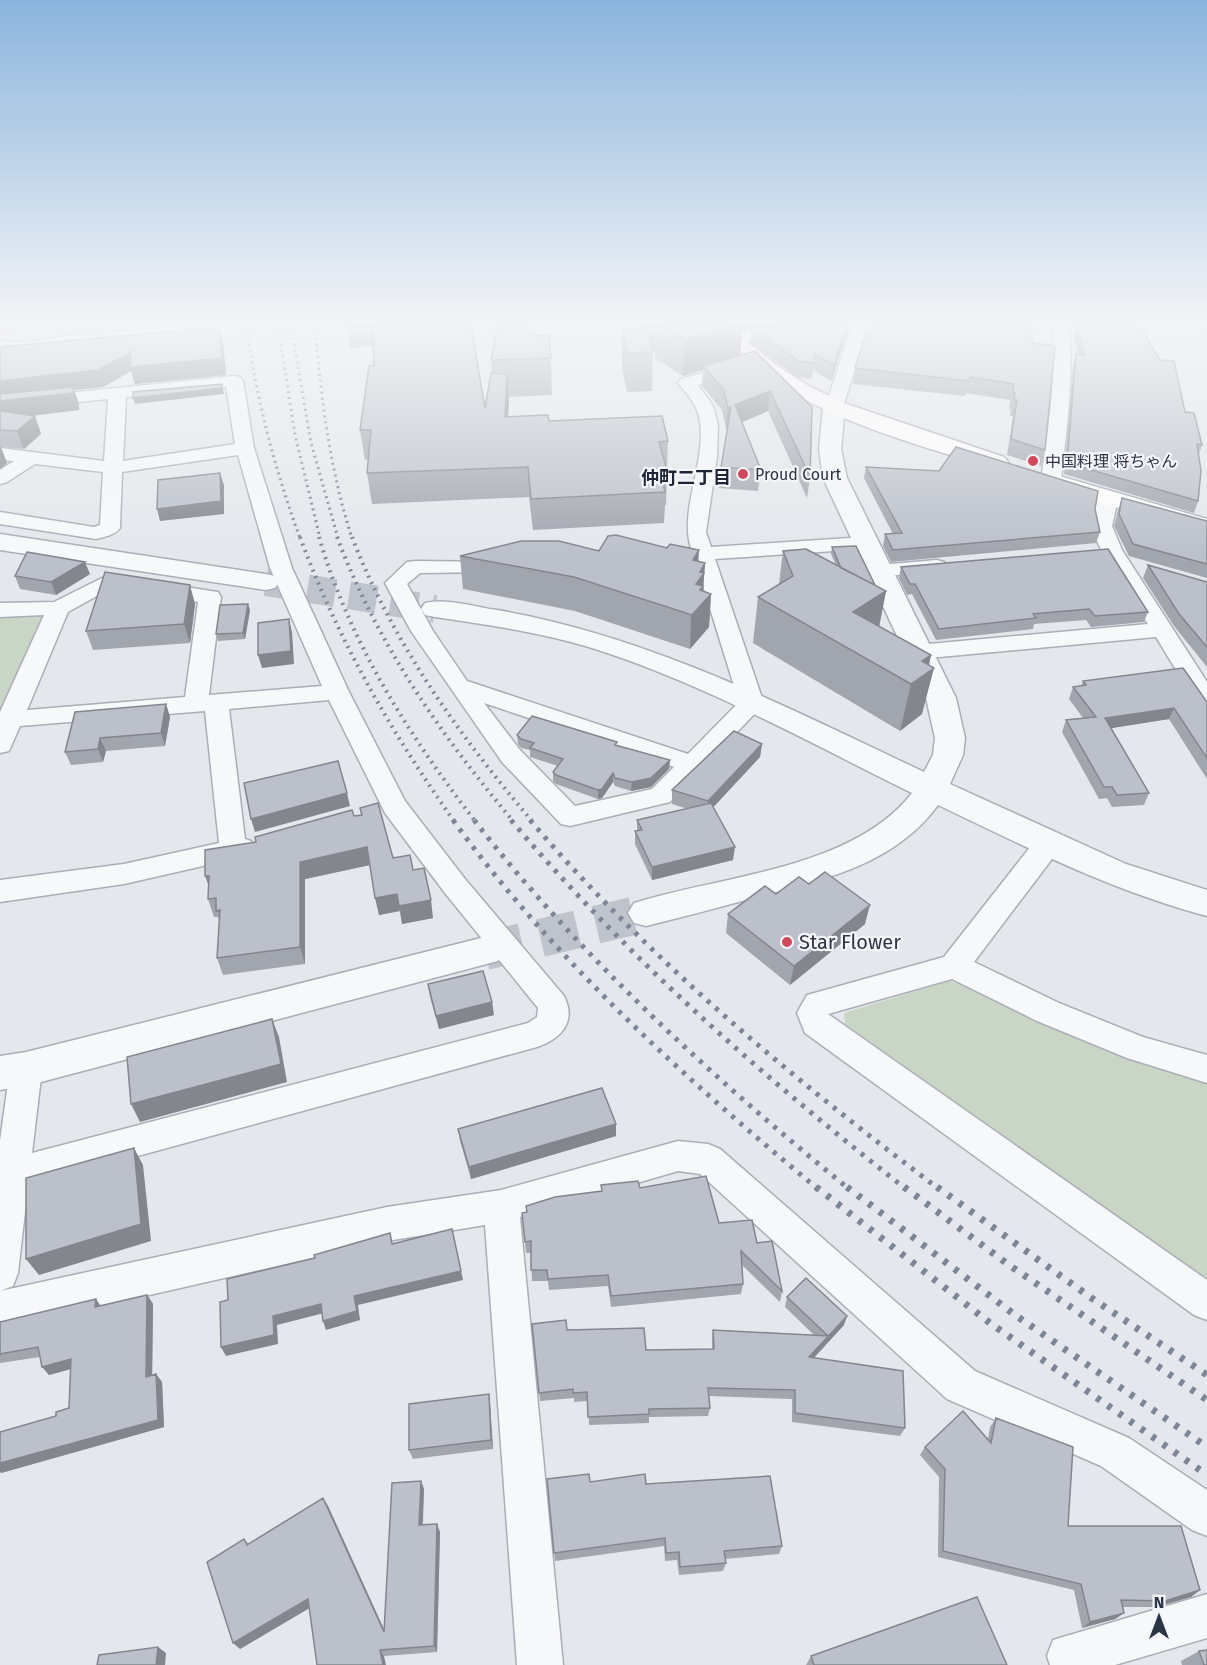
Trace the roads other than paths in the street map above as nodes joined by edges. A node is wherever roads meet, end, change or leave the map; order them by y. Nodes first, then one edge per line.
1 (78, 398) edge
2 (117, 398) edge
3 (237, 398) edge
4 (698, 398) edge
5 (817, 398) edge
6 (837, 398) edge
7 (1059, 398) edge
8 (0, 405) edge
9 (834, 407) junction
10 (245, 448) junction
11 (0, 454) edge
12 (32, 458) junction
13 (114, 468) junction
14 (1032, 474) junction
15 (0, 478) edge
16 (1108, 499) junction
17 (0, 518) edge
18 (1207, 527) edge
19 (0, 542) edge
20 (865, 543) junction
21 (1089, 553) edge
22 (703, 554) junction
23 (1115, 556) junction
24 (640, 558) edge
25 (962, 564) edge
26 (522, 565) edge
27 (879, 571) junction
28 (1152, 572) edge
29 (266, 582) tunnel mouth
30 (58, 608) junction
31 (435, 609) tunnel mouth
32 (0, 610) edge
33 (1162, 630) junction
34 (918, 652) junction
35 (1198, 673) edge
36 (459, 686) junction
37 (337, 692) junction
38 (1207, 701) edge
39 (206, 704) junction
40 (752, 704) junction
41 (5, 720) edge
42 (0, 745) edge
43 (691, 764) junction
44 (932, 789) junction
45 (268, 840) edge
46 (1048, 844) junction
47 (234, 850) junction
48 (0, 891) edge
49 (1207, 903) edge
50 (646, 913) tunnel mouth
51 (485, 951) tunnel mouth
52 (954, 966) junction
53 (1207, 1069) edge
54 (13, 1071) edge
55 (14, 1174) junction
56 (501, 1206) junction
57 (0, 1273) edge
58 (1207, 1302) edge
59 (0, 1310) edge
60 (1207, 1515) edge
61 (1207, 1616) edge
62 (1069, 1656) dead end
63 (540, 1665) edge

1 - 8 street
2 - 13 street
3 - 10 street
4 - 22 street
5 - 9 main road
6 - 9 street
7 - 14 street
9 - 14 main road
9 - 20 street
10 - 13 street
10 - 37 street
11 - 12 street
12 - 13 street
12 - 15 street
13 - 17 street
14 - 16 main road
16 - 18 main road
16 - 23 street
19 - 29 street
20 - 22 street
20 - 27 street
21 - 23 street
22 - 24 street
22 - 40 street
23 - 28 street
23 - 33 street
25 - 27 street
26 - 36 street
27 - 34 street
30 - 32 street
30 - 39 street
30 - 41 street
31 - 40 street
33 - 34 street
33 - 35 street
34 - 44 street
35 - 38 street
36 - 43 street
36 - 43 street
37 - 39 street
37 - 55 street
39 - 41 street
39 - 47 street
40 - 43 street
40 - 44 street
41 - 42 street
44 - 46 street
44 - 50 street
45 - 47 street
46 - 49 street
46 - 52 street
47 - 48 street
51 - 54 street
52 - 53 street
52 - 58 street
54 - 55 street
55 - 57 street
56 - 59 street
56 - 60 street
56 - 63 street
61 - 62 street

